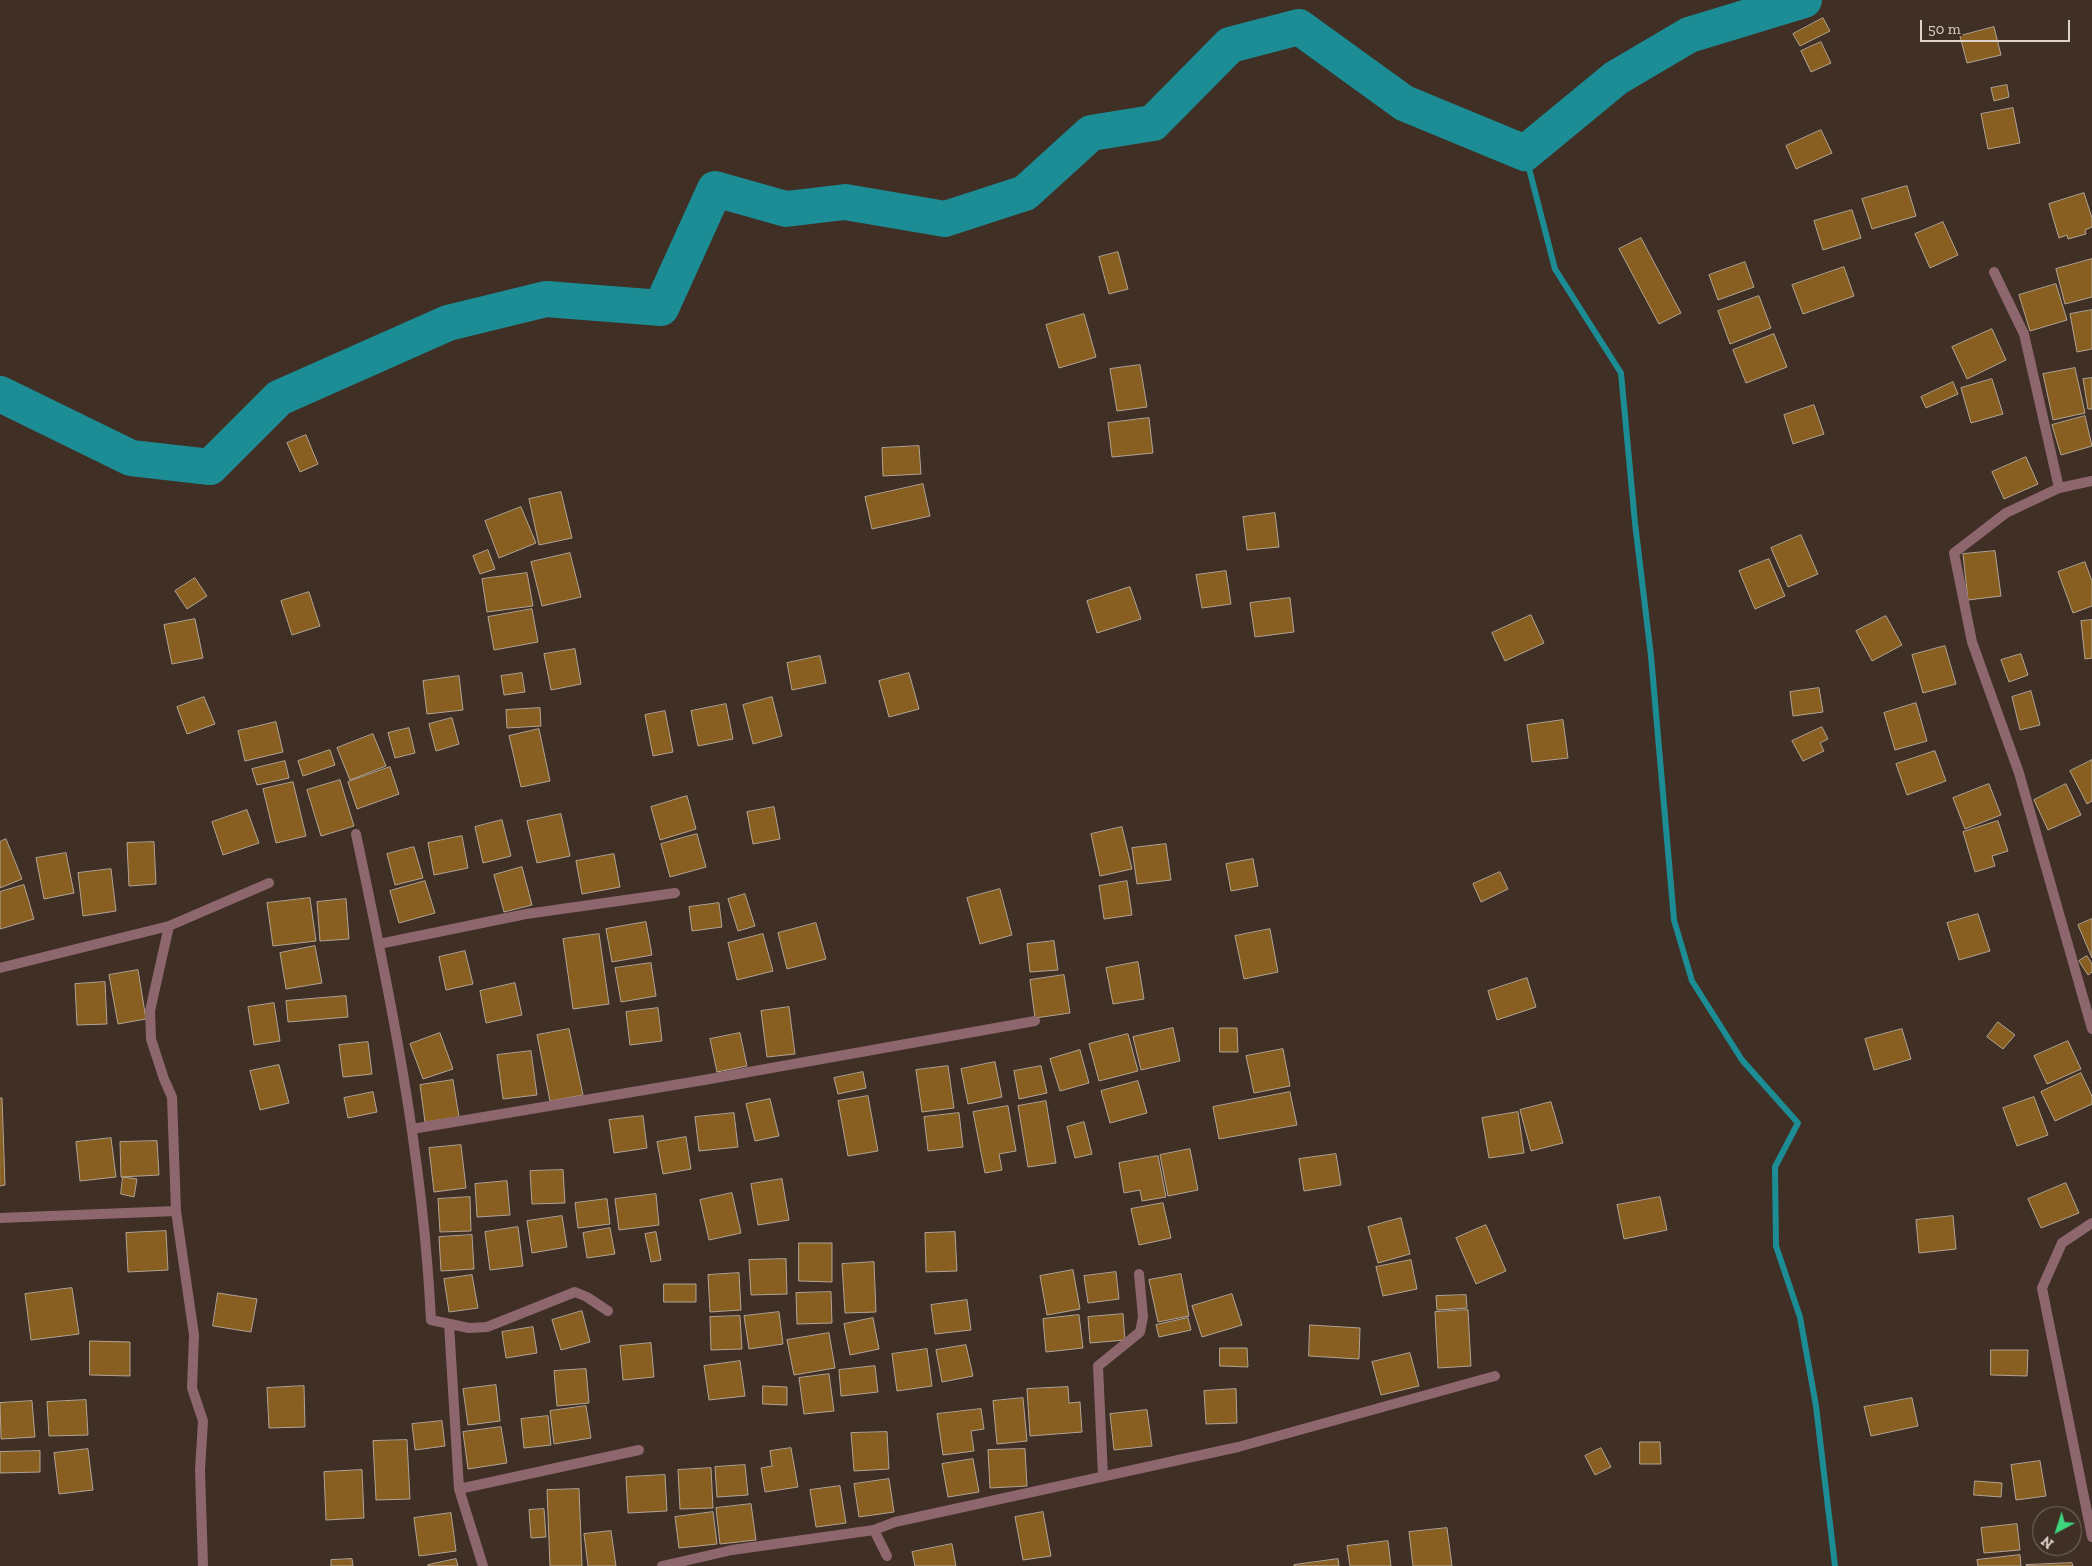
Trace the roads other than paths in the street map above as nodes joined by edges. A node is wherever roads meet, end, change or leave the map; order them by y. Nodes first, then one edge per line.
1 (1994, 272) dead end
2 (2092, 480) edge
3 (2059, 488) junction
4 (356, 834) dead end
5 (269, 883) dead end
6 (675, 893) dead end
7 (169, 926) junction
8 (380, 944) junction
9 (0, 968) edge
10 (1034, 1022) dead end
11 (2092, 1030) edge
12 (412, 1129) junction
13 (176, 1211) junction
14 (0, 1218) edge
15 (2092, 1223) edge
16 (1139, 1274) dead end
17 (608, 1312) dead end
18 (448, 1324) junction
19 (1495, 1376) dead end
20 (639, 1450) dead end
21 (1102, 1476) junction
22 (459, 1489) junction
23 (2091, 1524) edge
24 (874, 1530) junction
25 (2092, 1537) edge
26 (887, 1556) dead end
27 (203, 1566) edge
28 (483, 1566) edge
29 (662, 1566) edge

1 - 3 street
2 - 3 street
3 - 11 street
4 - 8 street
5 - 7 street
6 - 8 street
7 - 9 street
7 - 13 street
8 - 12 street
10 - 12 street
12 - 18 street
13 - 14 street
13 - 27 street
15 - 23 street
16 - 21 street
17 - 18 street
18 - 22 street
19 - 21 street
20 - 22 street
21 - 24 street
22 - 28 street
23 - 25 street
24 - 26 street
24 - 29 street

